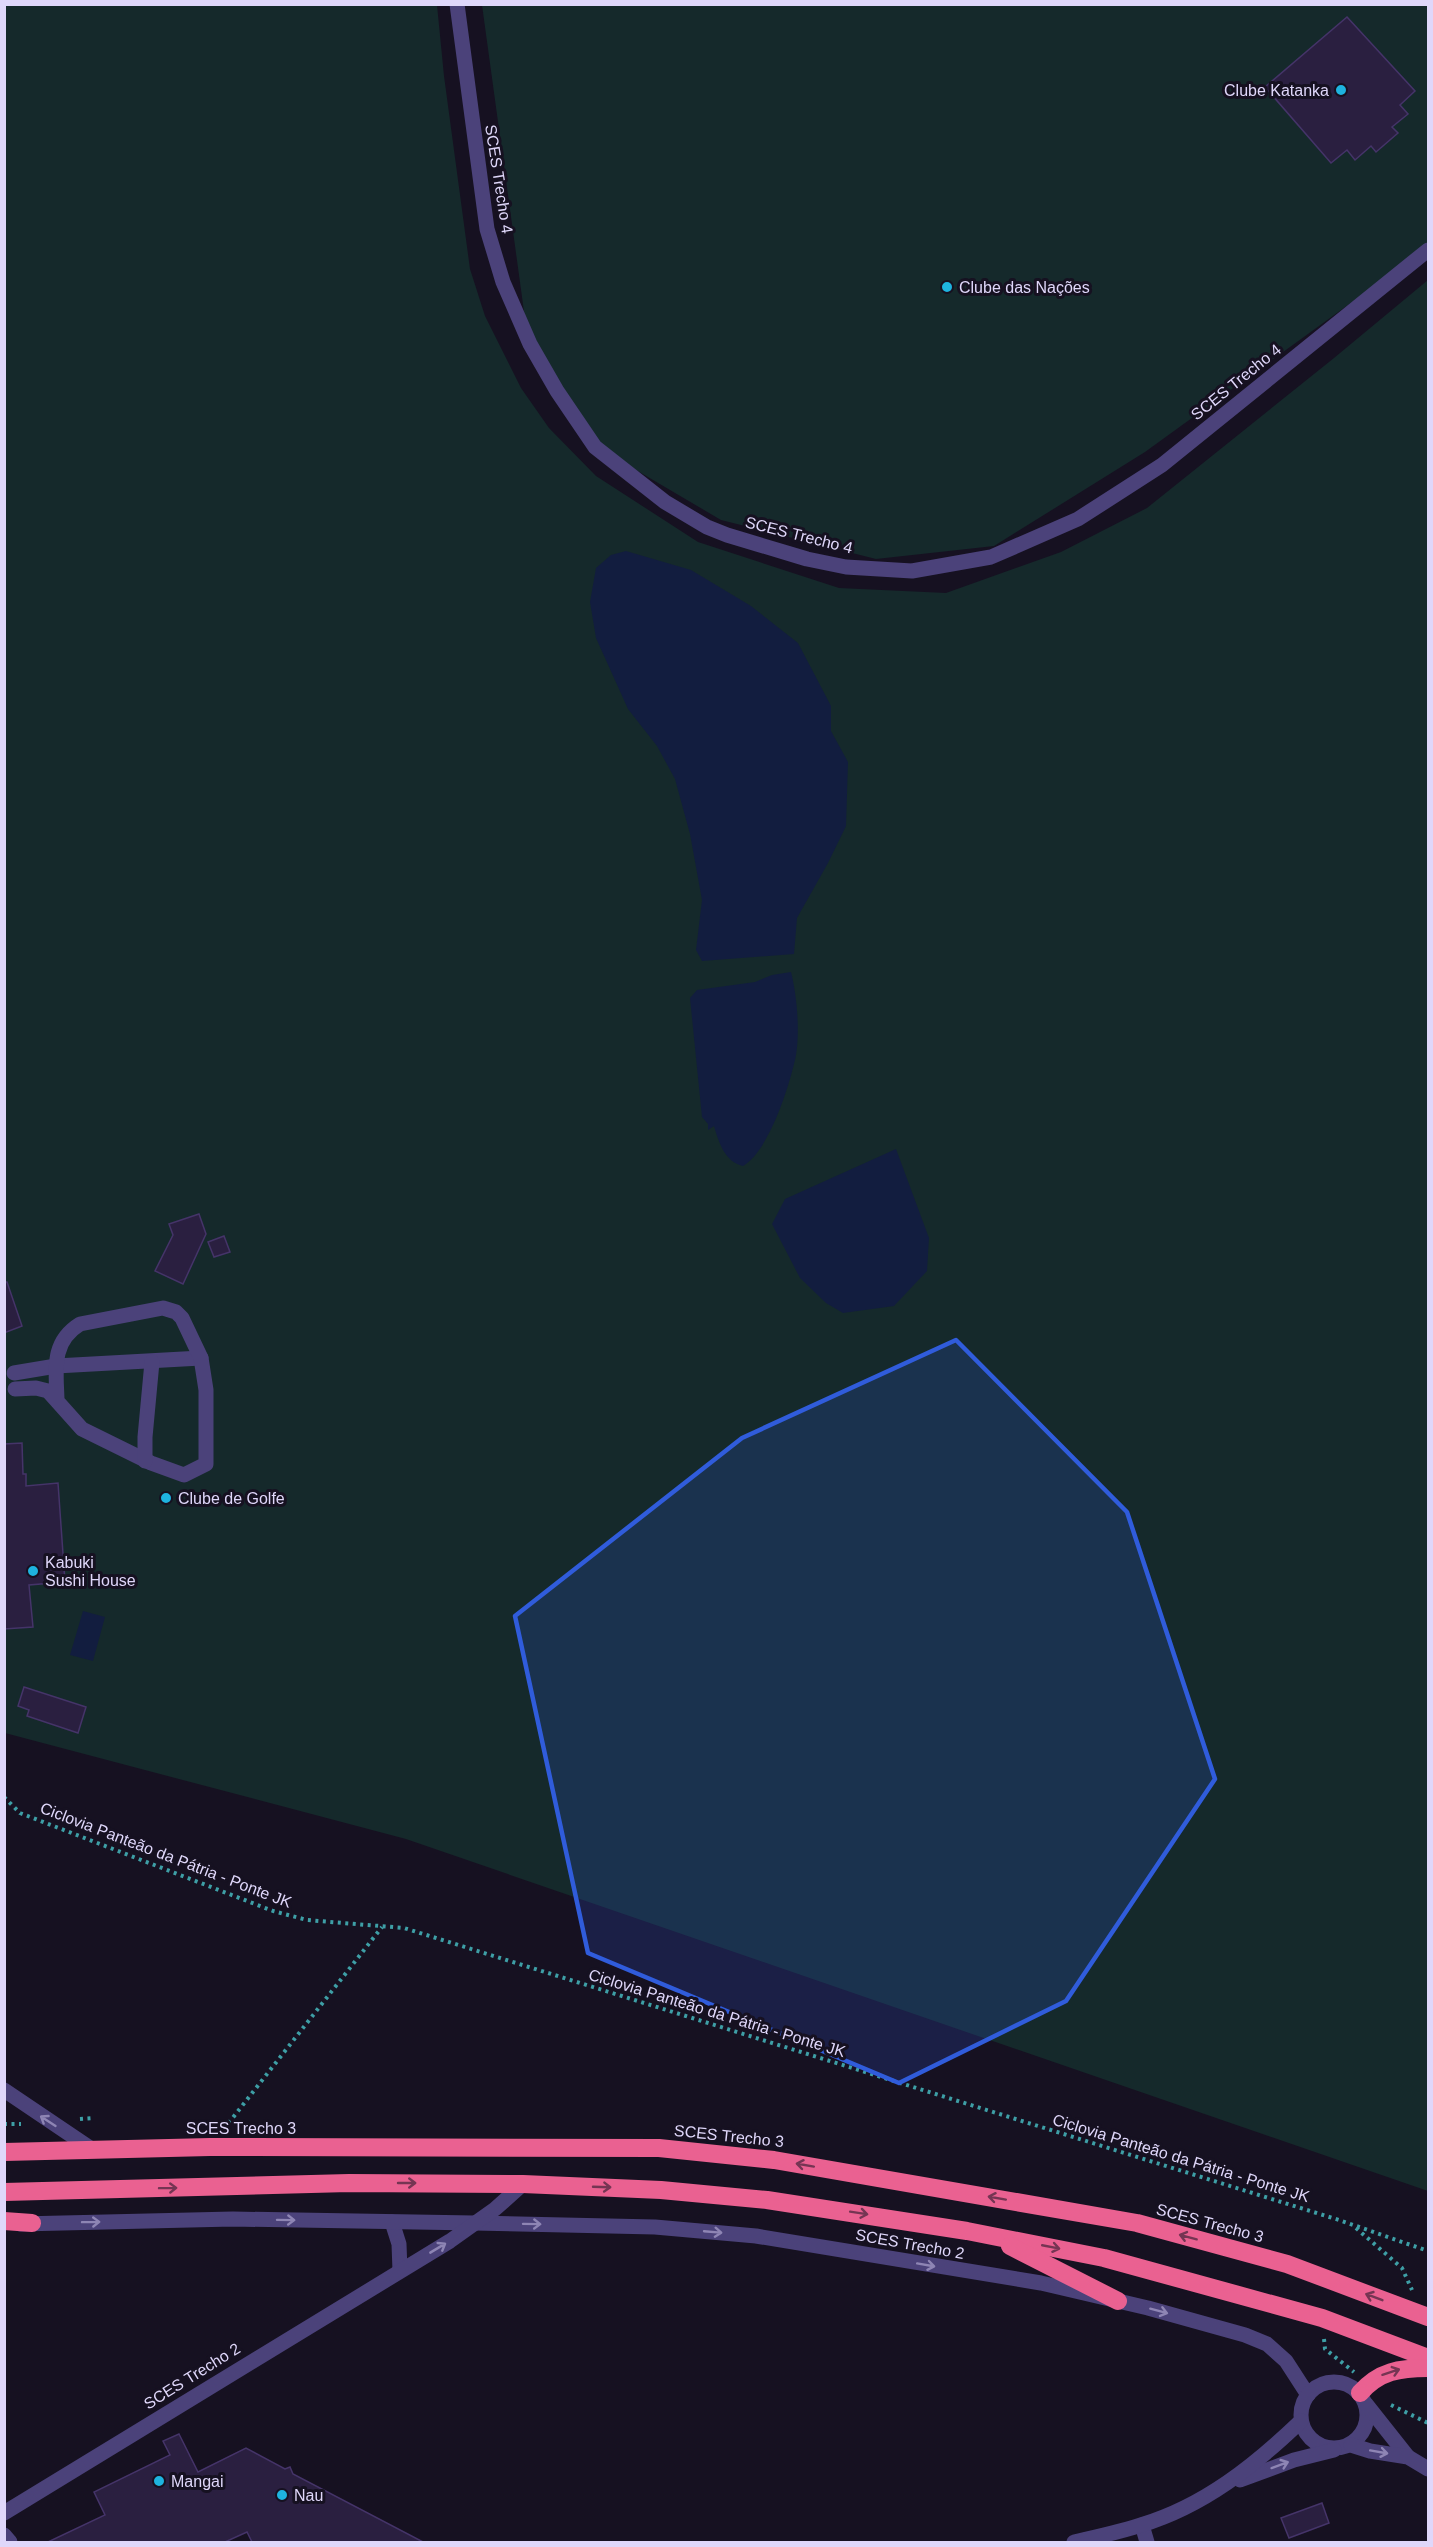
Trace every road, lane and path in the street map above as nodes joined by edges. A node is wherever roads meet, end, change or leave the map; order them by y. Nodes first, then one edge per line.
1 (457, 4) edge
2 (1428, 250) edge
3 (201, 1358) junction
4 (152, 1362) junction
5 (56, 1366) junction
6 (14, 1373) dead end
7 (15, 1389) dead end
8 (57, 1399) junction
9 (145, 1461) junction
10 (4, 1797) edge
11 (382, 1926) junction
12 (4, 2090) edge
13 (210, 2146) junction
14 (93, 2150) junction
15 (4, 2152) edge
16 (523, 2184) junction
17 (4, 2192) edge
18 (392, 2222) junction
19 (4, 2223) edge
20 (32, 2223) joint
21 (474, 2223) junction
22 (1353, 2225) junction
23 (989, 2235) junction
24 (1428, 2251) edge
25 (400, 2271) junction
26 (1118, 2301) junction
27 (1426, 2317) edge
28 (1428, 2358) edge
29 (1428, 2368) edge
30 (1308, 2395) junction
31 (1363, 2399) junction
32 (1301, 2421) junction
33 (1344, 2447) junction
34 (1408, 2457) junction
35 (1428, 2469) edge
36 (1226, 2485) junction
37 (4, 2513) edge
38 (1142, 2525) junction
39 (4, 2535) edge
40 (10, 2542) edge
41 (1074, 2542) edge
42 (1148, 2542) edge

1 - 2 street, SCES Trecho 4
3 - 4 street
3 - 5 street
3 - 9 street
4 - 5 street
4 - 9 street
5 - 6 street
5 - 8 street
7 - 8 street
8 - 9 street
10 - 11 path, Ciclovia Panteão da Pátria - Ponte JK
11 - 13 path
11 - 22 path, Ciclovia Panteão da Pátria - Ponte JK
14 -> 12 street
13 - 14 highway, SCES Trecho 3
27 -> 13 highway, SCES Trecho 3
14 - 15 highway, SCES Trecho 3
17 -> 16 highway
16 - 21 street, SCES Trecho 2
16 -> 23 highway
20 -> 18 street
18 - 21 street
18 - 25 street
19 - 20 highway
25 -> 21 street, SCES Trecho 2
21 -> 26 street, SCES Trecho 2
22 - 24 path, Ciclovia Panteão da Pátria - Ponte JK
22 - 27 path
23 - 26 highway
23 -> 28 highway
25 - 37 street, SCES Trecho 2
26 -> 30 street, SCES Trecho 2
31 -> 29 highway
30 - 31 street
30 - 32 street
31 - 33 street
31 - 34 street
32 - 33 street
32 - 36 street
33 -> 34 street
36 -> 33 street
34 - 35 street
36 - 38 street
38 - 41 street
38 - 42 street
39 - 40 street

